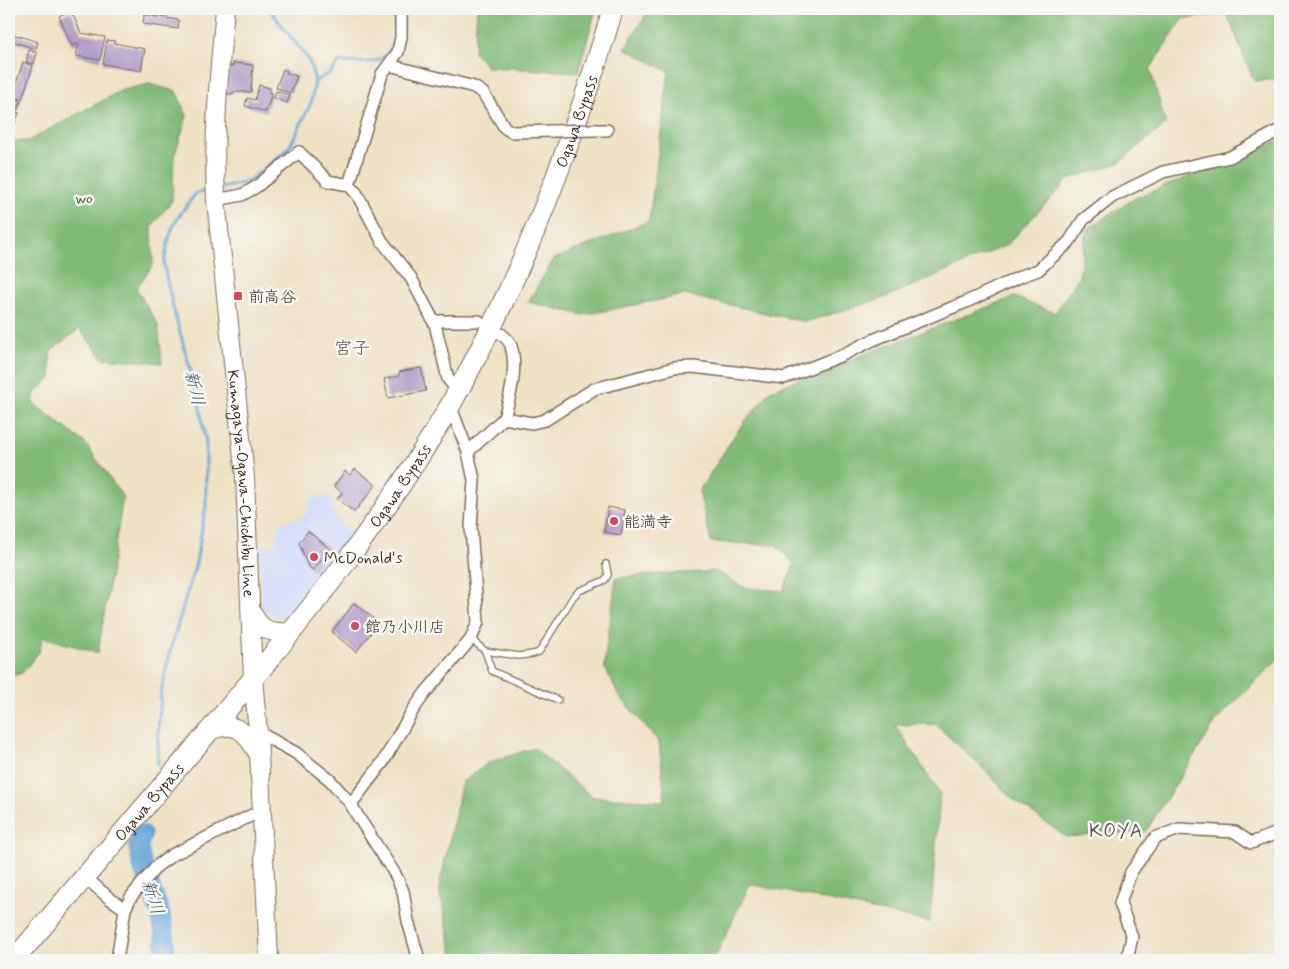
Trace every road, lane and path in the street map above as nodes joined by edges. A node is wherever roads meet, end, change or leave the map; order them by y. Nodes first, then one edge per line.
1 (225, 9) edge
2 (401, 9) edge
3 (613, 9) edge
4 (389, 65) junction
5 (601, 130) dead end
6 (1280, 130) edge
7 (349, 185) junction
8 (216, 200) junction
9 (433, 321) junction
10 (479, 321) dead end
11 (502, 334) dead end
12 (454, 398) junction
13 (504, 418) junction
14 (468, 452) junction
15 (606, 564) dead end
16 (251, 610) junction
17 (290, 632) junction
18 (471, 638) junction
19 (485, 651) junction
20 (253, 680) junction
21 (558, 700) dead end
22 (210, 730) junction
23 (258, 732) junction
24 (259, 755) junction
25 (351, 804) junction
26 (262, 810) junction
27 (1280, 832) edge
28 (85, 877) junction
29 (125, 909) junction
30 (14, 960) edge
31 (118, 960) edge
32 (269, 960) edge
33 (418, 960) edge
34 (1127, 960) edge

1 - 8 main road, Kumagaya-Ogawa-Chichibu Line
2 - 4 street
3 - 12 highway, Ogawa Bypass
4 - 5 street, bridge
4 - 7 street
6 - 13 street
7 - 8 street
7 - 9 street
8 - 16 main road, Kumagaya-Ogawa-Chichibu Line
9 - 10 street
9 - 12 street
11 - 13 street
12 - 14 street
12 - 17 highway, Ogawa Bypass
13 - 14 street
14 - 18 street
15 - 19 lane
16 - 17 main road
16 - 20 main road, Kumagaya-Ogawa-Chichibu Line
17 - 20 highway, Ogawa Bypass
18 - 19 lane
18 - 25 street
19 - 21 lane
20 - 22 highway, Ogawa Bypass
20 - 23 main road, Kumagaya-Ogawa-Chichibu Line
22 - 24 main road
22 - 28 highway, Ogawa Bypass
23 - 24 main road, Kumagaya-Ogawa-Chichibu Line
23 - 25 street
24 - 26 main road, Kumagaya-Ogawa-Chichibu Line
25 - 33 street
26 - 29 street
26 - 32 main road, Kumagaya-Ogawa-Chichibu Line
27 - 34 street
28 - 29 street
28 - 30 highway, Ogawa Bypass
29 - 31 street

